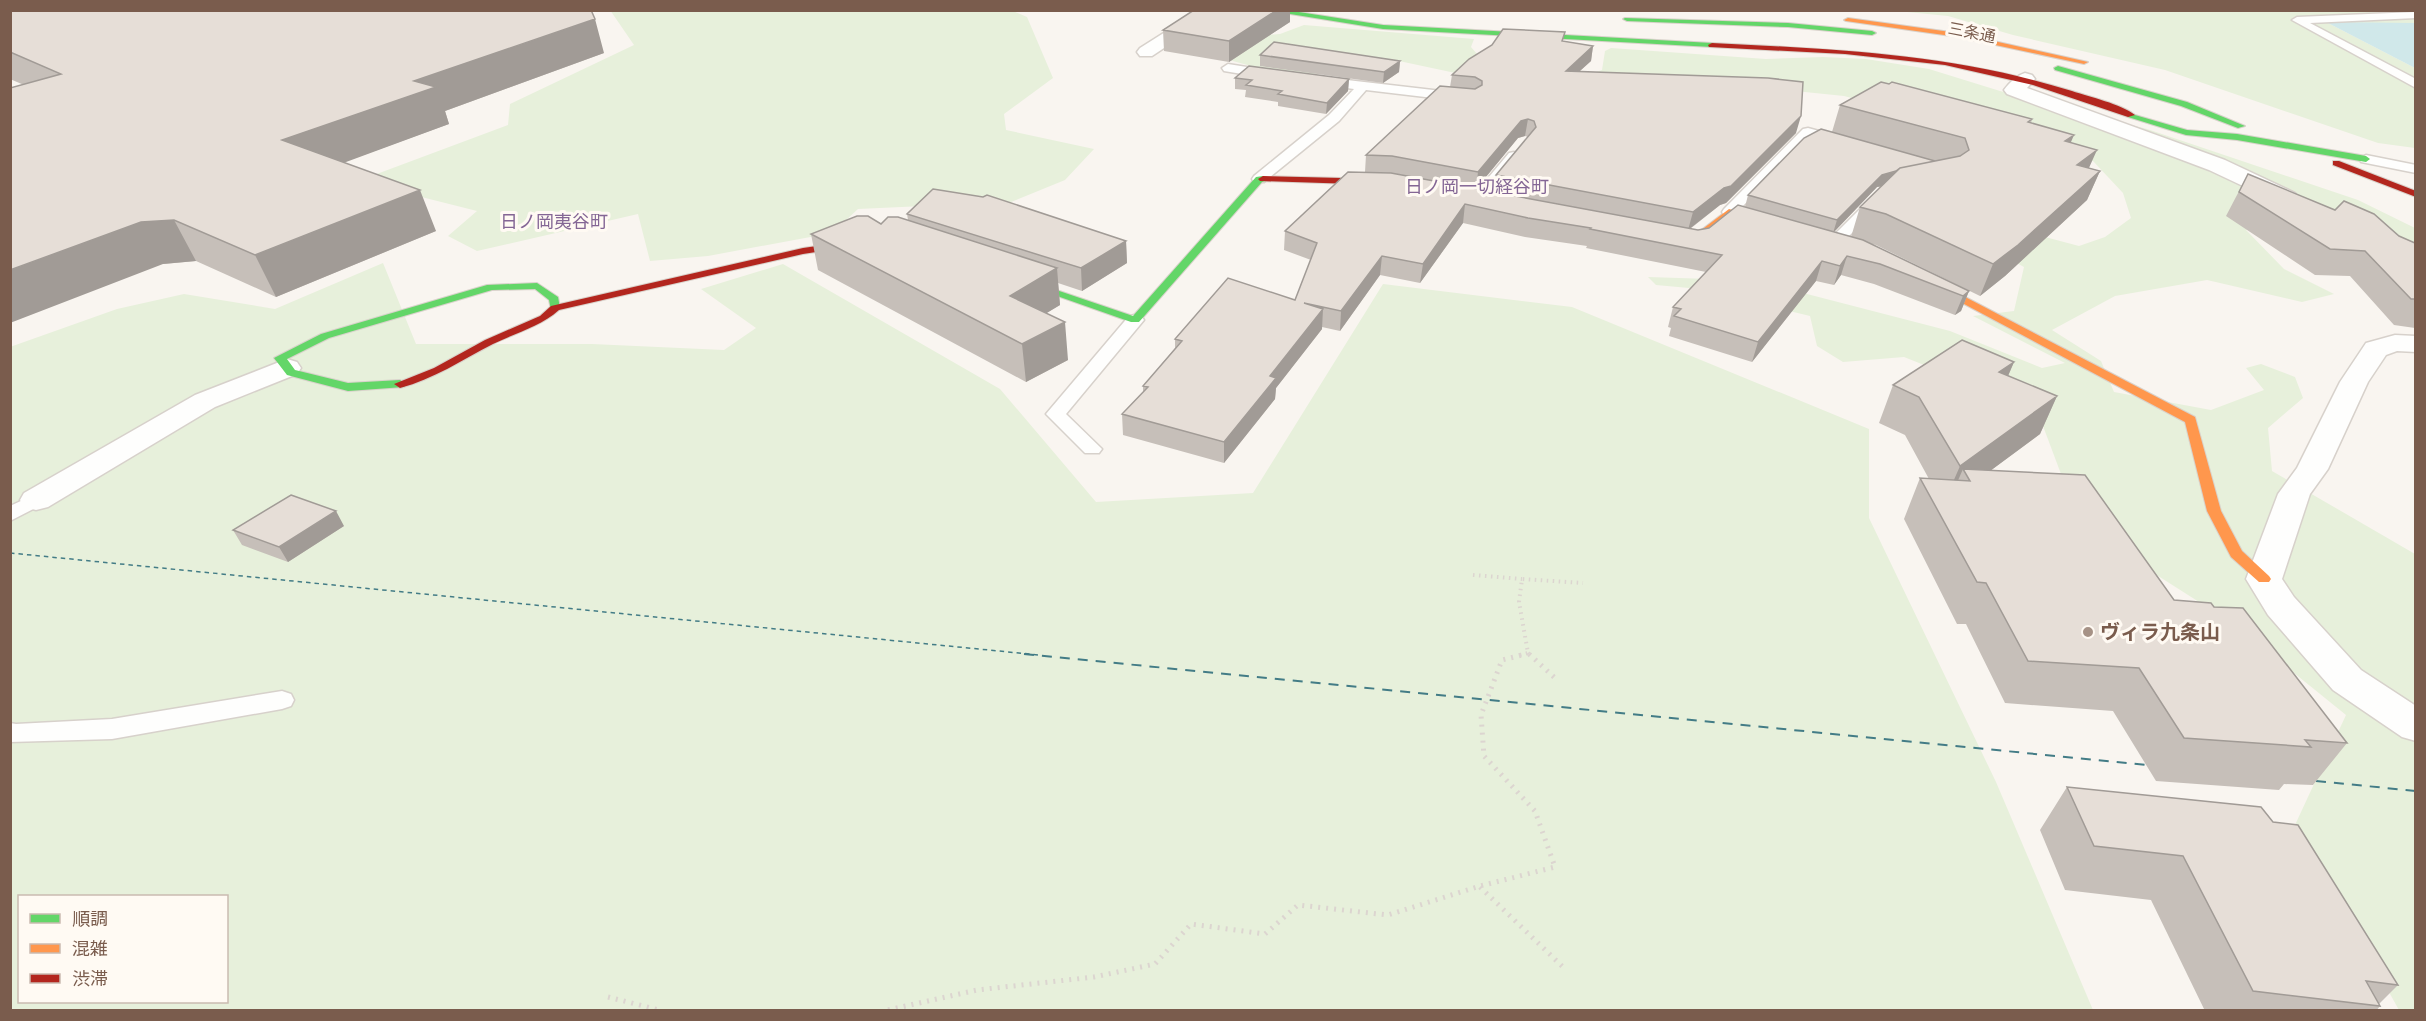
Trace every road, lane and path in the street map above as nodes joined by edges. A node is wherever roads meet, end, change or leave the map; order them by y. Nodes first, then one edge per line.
1 (1213, 10) edge
2 (1269, 10) edge
3 (1634, 10) edge
4 (2415, 15) edge
5 (1616, 19) dead end
6 (1146, 51) dead end
7 (1228, 68) dead end
8 (1284, 76) edge
9 (1306, 79) edge
10 (2025, 79) junction
11 (2415, 84) edge
12 (1362, 87) junction
13 (1473, 99) edge
14 (2256, 119) dead end
15 (2289, 131) dead end
16 (1525, 142) edge
17 (1852, 144) edge
18 (2298, 148) junction
19 (2366, 159) junction
20 (2415, 169) edge
21 (1259, 178) junction
22 (2415, 178) edge
23 (1401, 184) edge
24 (1884, 192) edge
25 (2415, 194) edge
26 (1478, 199) edge
27 (2305, 206) edge
28 (1730, 212) junction
29 (1783, 227) edge
30 (1648, 231) edge
31 (874, 242) edge
32 (1836, 242) edge
33 (1910, 272) edge
34 (1005, 276) edge
35 (555, 308) junction
36 (1135, 320) junction
37 (2415, 344) edge
38 (287, 368) junction
39 (1092, 448) dead end
40 (36, 500) joint
41 (10, 515) edge
42 (1473, 575) dead end
43 (1522, 579) junction
44 (2264, 579) junction
45 (1583, 583) dead end
46 (1528, 654) junction
47 (1555, 678) dead end
48 (282, 700) dead end
49 (2415, 726) edge
50 (10, 732) edge
51 (1479, 886) junction
52 (1564, 968) dead end
53 (608, 997) dead end
54 (659, 1011) edge
55 (888, 1011) edge

1 - 6 street
2 - 10 street
3 - 14 street, 三条通
4 - 11 lane
5 - 18 street, 三条通
7 - 8 lane
9 - 12 lane
10 - 18 street
10 - 27 street
12 - 13 lane
12 - 21 lane
15 - 19 street
16 - 26 lane
17 - 28 lane
18 - 19 street
18 - 25 street, 三条通
19 - 20 lane
19 - 22 street
21 - 23 street
21 - 36 street
24 - 32 lane
28 - 29 street
28 - 30 street
31 - 35 street
33 - 44 street
34 - 36 street
35 - 38 street
35 - 38 street
36 - 39 lane
37 - 44 street
38 - 40 street
40 - 41 lane
42 - 43 path
43 - 45 path
43 - 46 path
44 - 49 street
46 - 47 path
46 - 51 path
48 - 50 lane
51 - 52 path
51 - 55 path
53 - 54 path

